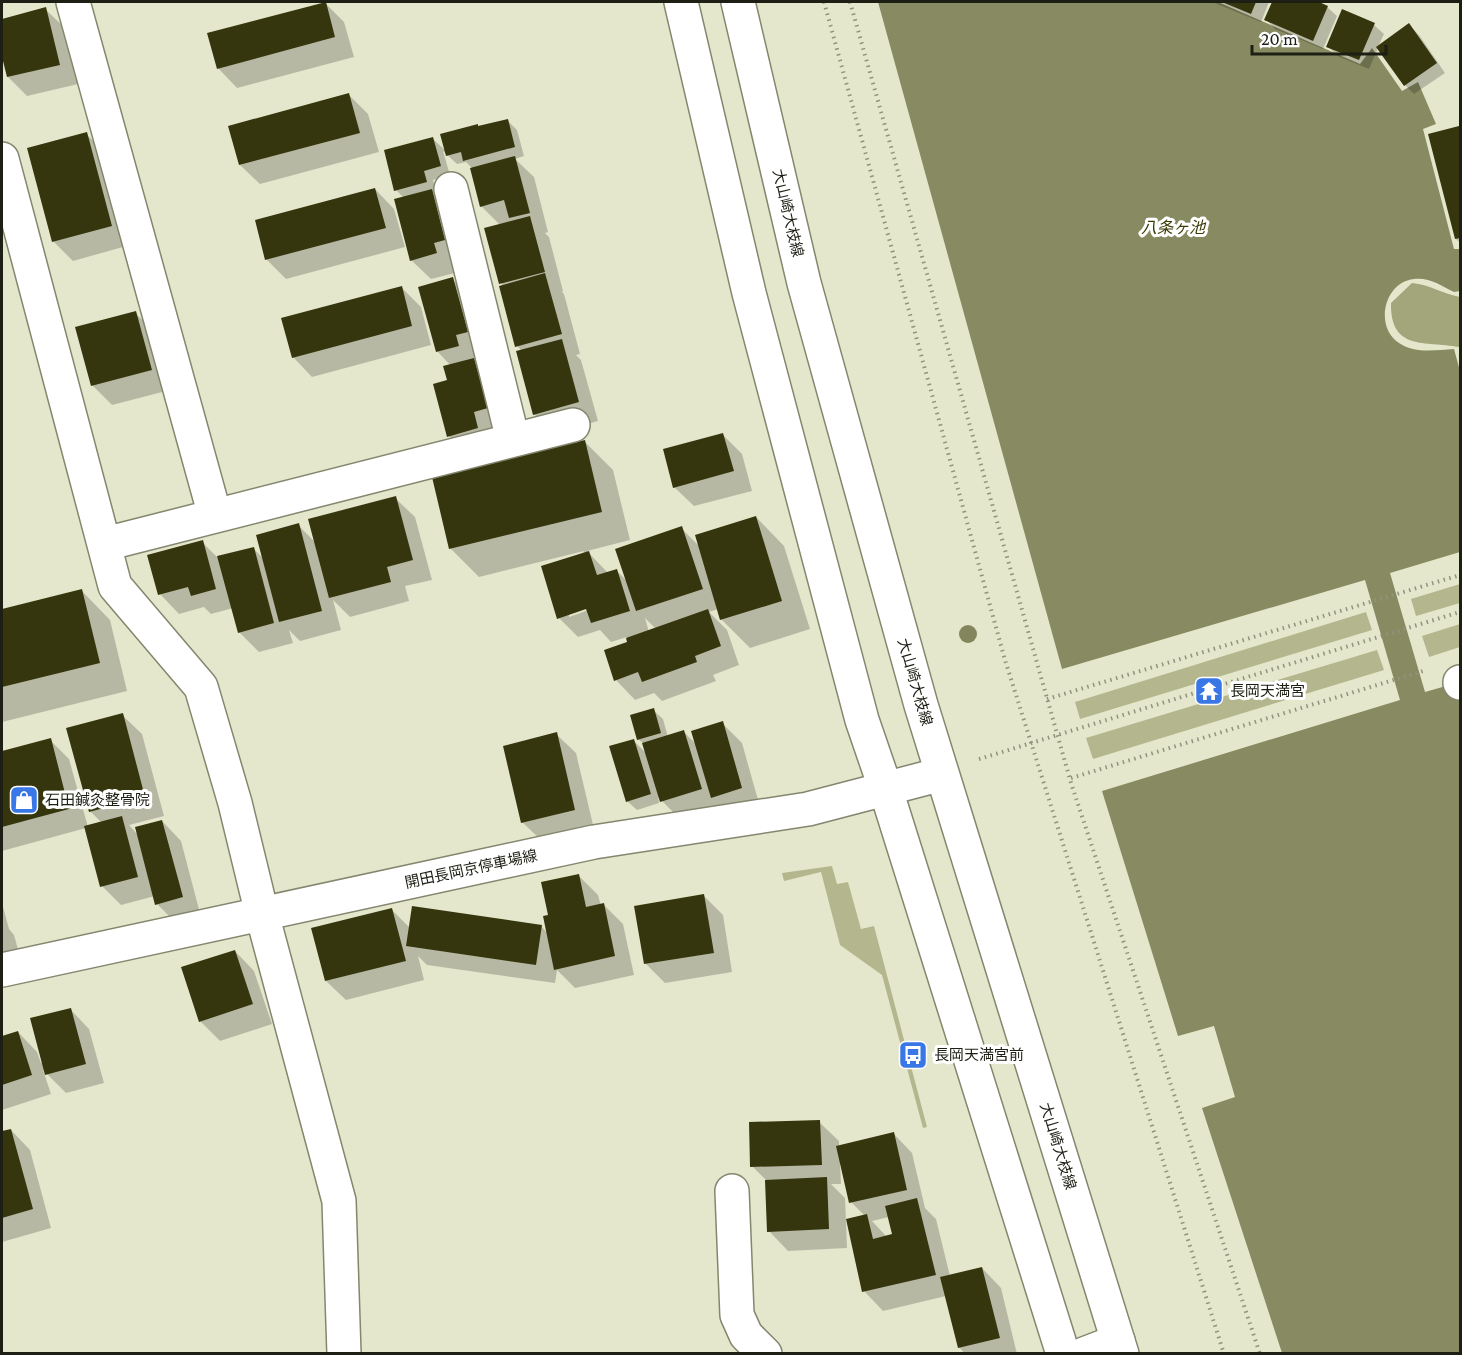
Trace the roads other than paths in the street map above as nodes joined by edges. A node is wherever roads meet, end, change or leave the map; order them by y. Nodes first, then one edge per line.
1 (73, 2) edge
2 (681, 2) edge
3 (738, 2) edge
4 (2, 159) edge
5 (451, 189) dead end
6 (573, 425) dead end
7 (513, 440) junction
8 (215, 516) junction
9 (105, 544) junction
10 (942, 774) junction
11 (886, 790) junction
12 (262, 914) junction
13 (2, 970) edge
14 (732, 1191) dead end
15 (1120, 1347) edge
16 (344, 1353) edge
17 (765, 1353) edge
18 (1063, 1353) edge
19 (1084, 1353) edge

1 - 8 main road
2 - 11 main road
3 - 10 main road, 大山崎大枝線
4 - 9 main road
5 - 7 main road
6 - 7 main road
7 - 8 main road
8 - 9 main road
9 - 12 main road
10 - 11 main road, 開田長岡京停車場線
10 - 15 main road, 大山崎大枝線
11 - 12 main road, 開田長岡京停車場線
11 - 18 main road
12 - 13 main road, 開田長岡京停車場線
12 - 16 main road
14 - 17 main road
15 - 19 main road

